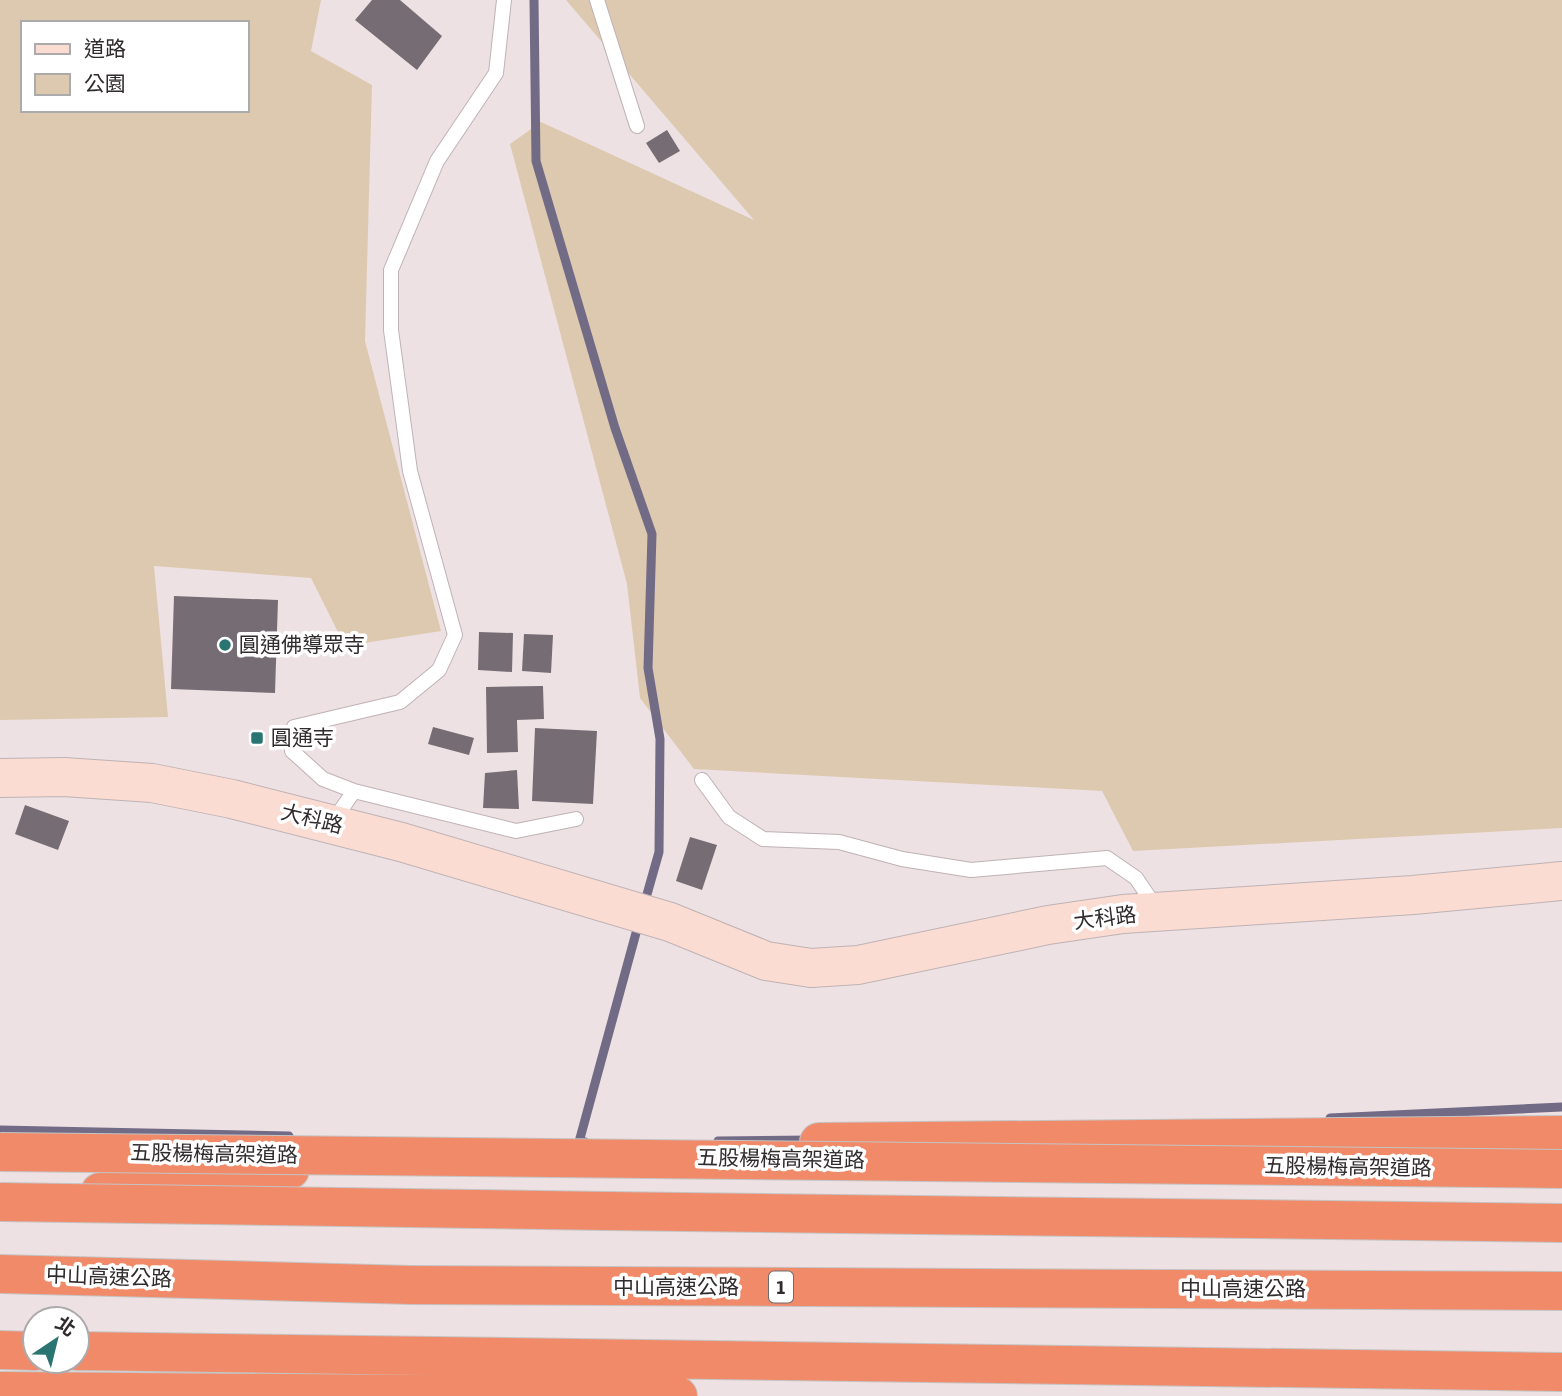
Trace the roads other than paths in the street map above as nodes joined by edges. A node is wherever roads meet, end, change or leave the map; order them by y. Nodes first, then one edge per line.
1 (504, 0) edge
2 (597, 0) edge
3 (637, 126) dead end
4 (0, 778) edge
5 (702, 780) dead end
6 (354, 791) junction
7 (576, 820) dead end
8 (331, 824) junction
9 (1562, 881) edge
10 (1160, 912) junction
11 (1562, 1135) edge
12 (0, 1152) edge
13 (1562, 1169) edge
14 (0, 1204) edge
15 (1562, 1223) edge
16 (0, 1274) edge
17 (1562, 1291) edge
18 (0, 1350) edge
19 (21, 1351) edge
20 (91, 1351) edge
21 (1562, 1372) edge
22 (0, 1391) edge
23 (678, 1396) edge

1 - 6 lane
2 - 3 lane
4 - 8 street, 大科路
5 - 10 lane
6 - 7 lane
6 - 8 lane
8 - 10 street, 大科路
9 - 10 street, 大科路
11 - 14 highway
12 - 13 highway, 五股楊梅高架道路, bridge
14 - 15 highway, bridge
16 - 17 highway, 中山高速公路 / 1
18 - 19 highway
20 - 21 highway
22 - 23 highway

